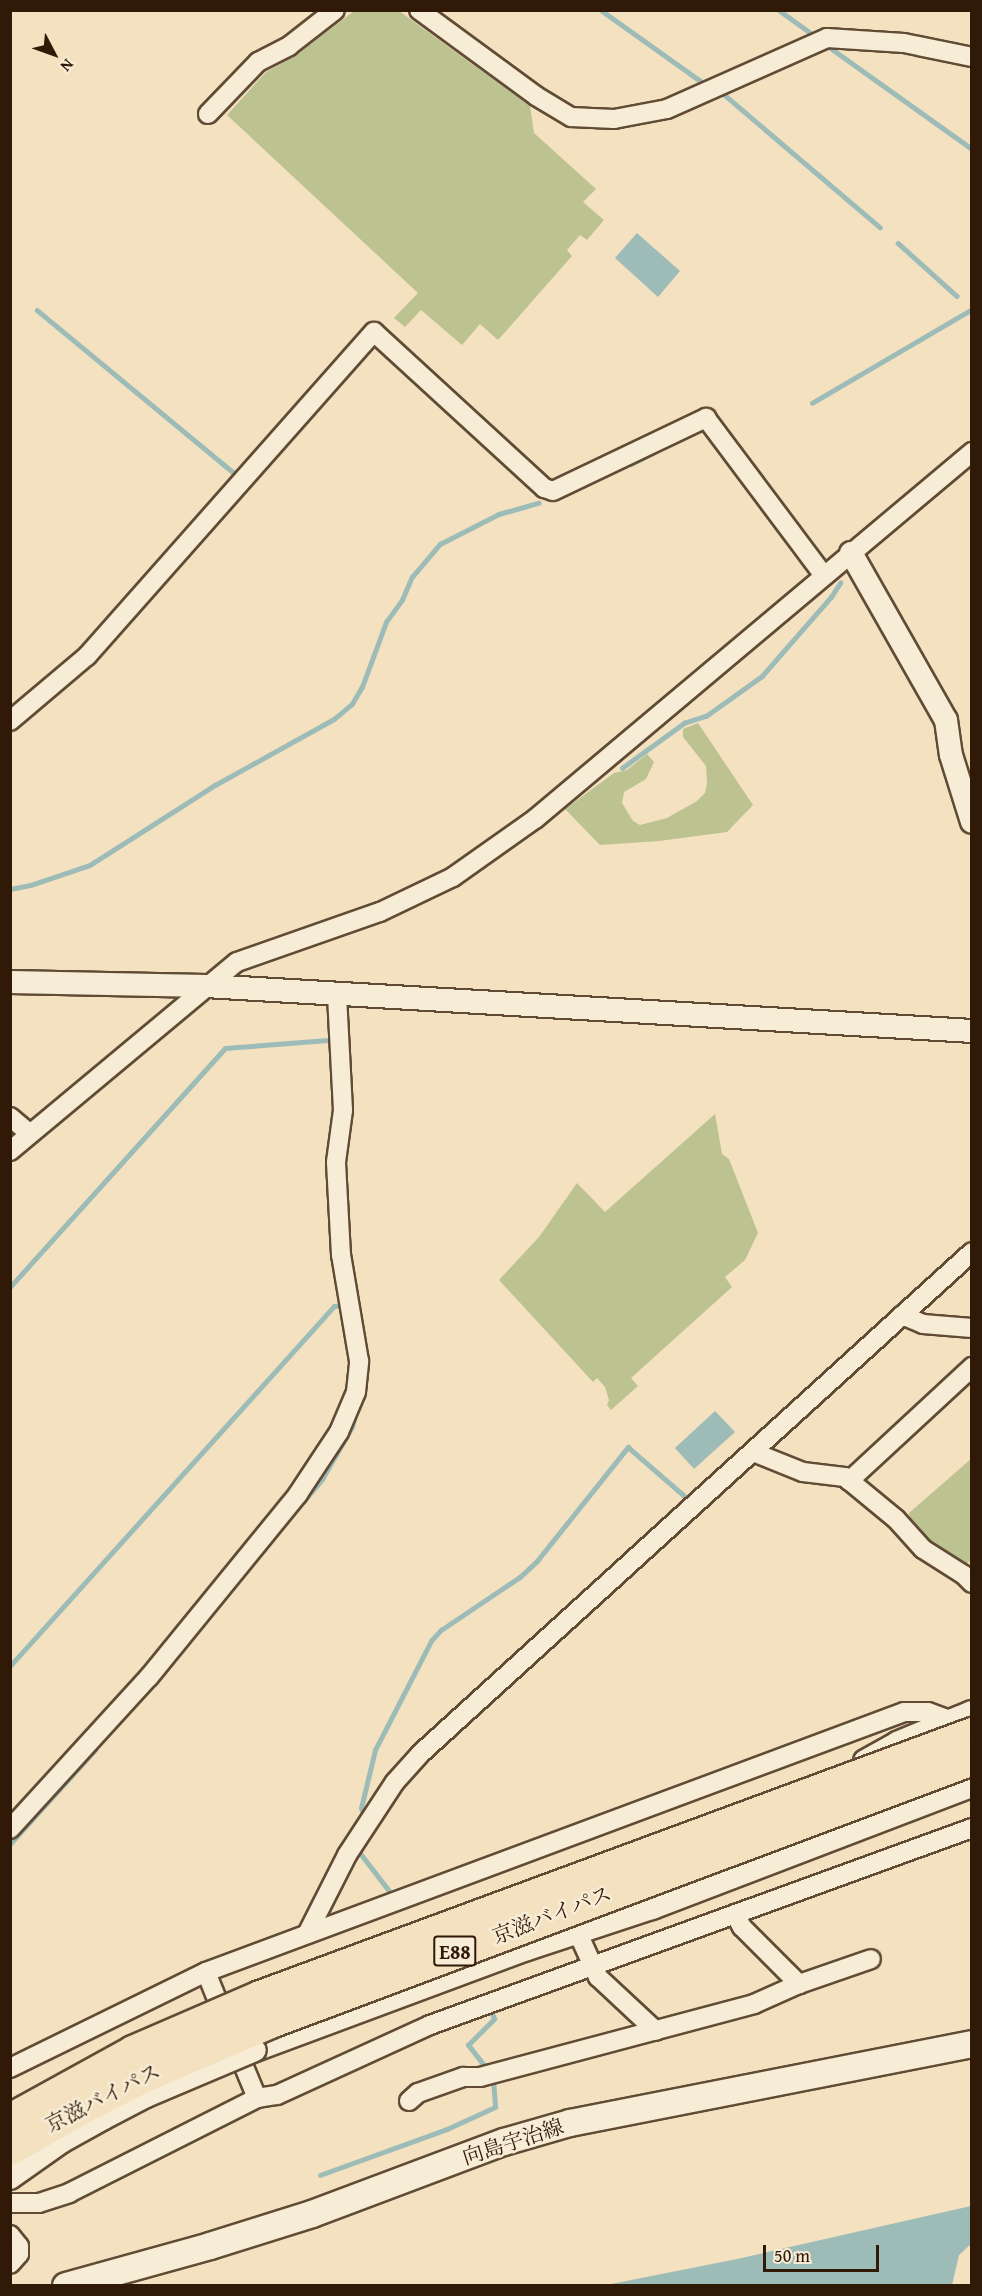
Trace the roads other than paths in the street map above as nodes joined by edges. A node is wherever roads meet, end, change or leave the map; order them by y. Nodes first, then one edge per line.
1 (335, 10) edge
2 (419, 10) edge
3 (972, 57) edge
4 (208, 114) dead end
5 (972, 452) edge
6 (851, 553) junction
7 (824, 576) junction
8 (10, 721) edge
9 (972, 822) edge
10 (10, 982) edge
11 (206, 986) junction
12 (337, 994) junction
13 (972, 1031) edge
14 (10, 1117) edge
15 (30, 1134) junction
16 (10, 1151) edge
17 (972, 1252) edge
18 (902, 1315) junction
19 (972, 1328) edge
20 (972, 1367) edge
21 (753, 1452) junction
22 (849, 1481) junction
23 (972, 1583) edge
24 (972, 1712) edge
25 (961, 1727) edge
26 (972, 1758) edge
27 (971, 1787) edge
28 (972, 1828) edge
29 (10, 1829) edge
30 (735, 1914) junction
31 (586, 1928) junction
32 (307, 1934) junction
33 (871, 1959) dead end
34 (592, 1966) junction
35 (206, 1972) junction
36 (799, 1984) junction
37 (656, 2031) junction
38 (972, 2044) edge
39 (10, 2068) edge
40 (257, 2098) junction
41 (410, 2100) dead end
42 (10, 2120) edge
43 (10, 2148) edge
44 (10, 2178) edge
45 (10, 2203) edge
46 (10, 2235) edge
47 (10, 2264) edge
48 (66, 2286) edge

1 - 4 street
2 - 3 street
5 - 6 street
6 - 7 street
6 - 9 street
7 - 8 street
7 - 11 street
10 - 11 street
11 - 12 street
11 - 15 street
12 - 13 street
12 - 29 street
14 - 15 street
15 - 16 street
17 - 18 street
18 - 19 street
18 - 21 street
20 - 22 street
21 - 22 street
21 - 32 street
22 - 23 street
24 - 25 street
25 - 27 street
25 - 31 street
25 - 32 street
25 - 42 highway, 京滋バイパス / E88, bridge
26 - 43 highway, 京滋バイパス / E88, bridge
27 - 31 street
28 - 30 street
30 - 34 street
30 - 36 street
31 - 34 street
31 - 44 street, bridge
32 - 35 street
33 - 36 street
34 - 37 street
34 - 40 street
35 - 39 street
35 - 40 street
36 - 37 street
37 - 41 street
38 - 48 main road, 向島宇治線
40 - 45 street
46 - 47 street

